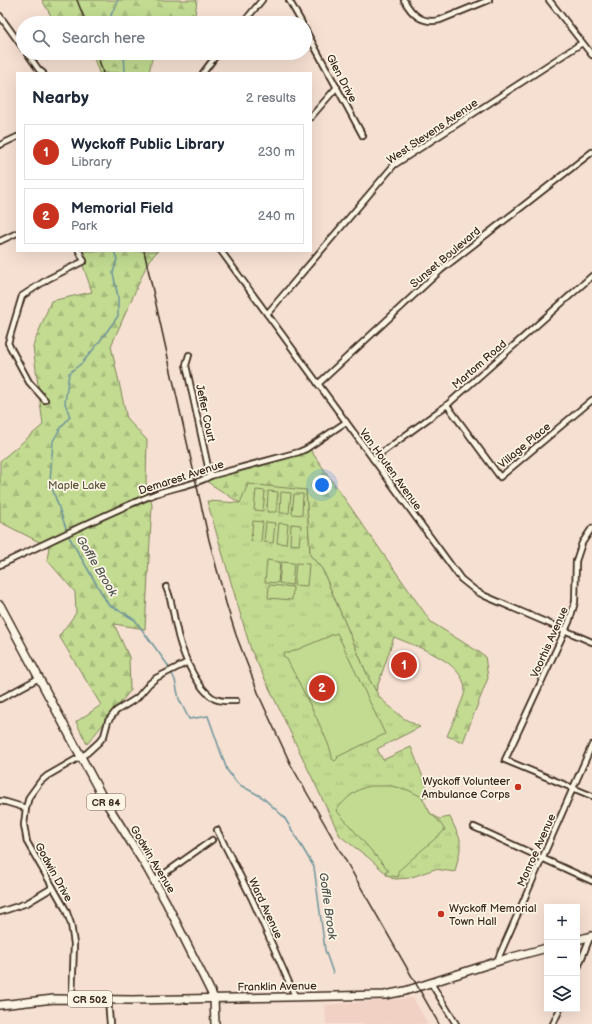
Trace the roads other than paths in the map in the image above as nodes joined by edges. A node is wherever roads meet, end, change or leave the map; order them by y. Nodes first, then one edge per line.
1 (262, 0) edge
2 (290, 0) edge
3 (404, 0) edge
4 (489, 0) edge
5 (549, 0) edge
6 (0, 16) edge
7 (249, 16) edge
8 (298, 16) edge
9 (16, 38) edge
10 (312, 42) edge
11 (582, 43) junction
12 (592, 55) edge
13 (32, 60) edge
14 (213, 60) edge
15 (42, 72) edge
16 (204, 72) edge
17 (337, 87) junction
18 (312, 116) edge
19 (363, 136) dead end
20 (16, 137) edge
21 (0, 145) edge
22 (592, 152) edge
23 (16, 233) edge
24 (0, 241) edge
25 (80, 252) edge
26 (222, 252) edge
27 (592, 276) edge
28 (267, 314) junction
29 (189, 355) dead end
30 (318, 384) junction
31 (45, 400) dead end
32 (592, 400) edge
33 (447, 405) junction
34 (346, 422) junction
35 (373, 459) junction
36 (210, 476) junction
37 (592, 528) edge
38 (0, 565) edge
39 (166, 587) dead end
40 (0, 604) edge
41 (565, 630) junction
42 (592, 642) edge
43 (188, 662) junction
44 (39, 678) junction
45 (0, 699) edge
46 (236, 701) dead end
47 (592, 745) edge
48 (81, 755) junction
49 (573, 788) junction
50 (592, 796) edge
51 (0, 801) edge
52 (26, 808) junction
53 (474, 827) dead end
54 (216, 830) dead end
55 (212, 840) dead end
56 (542, 858) junction
57 (154, 881) junction
58 (592, 881) edge
59 (52, 888) junction
60 (0, 912) edge
61 (592, 935) edge
62 (580, 939) edge
63 (544, 949) edge
64 (497, 961) junction
65 (580, 963) edge
66 (431, 983) junction
67 (295, 996) junction
68 (214, 998) junction
69 (72, 999) junction
70 (108, 999) junction
71 (0, 1005) edge
72 (559, 1012) edge
73 (110, 1024) edge
74 (215, 1024) edge
75 (456, 1024) edge
76 (553, 1024) edge

1 - 7 street
2 - 8 street
3 - 4 street
5 - 11 street
6 - 9 street
10 - 17 street, Glen Drive
11 - 12 street
11 - 28 street, West Stevens Avenue
13 - 15 street
14 - 16 street
17 - 18 street
17 - 19 street, Glen Drive
20 - 21 street
22 - 30 street, Sunset Boulevard
23 - 24 street
25 - 31 street
26 - 28 street, Van Houten Avenue
27 - 33 street, Martom Road
28 - 30 street, Van Houten Avenue
29 - 36 street, Jeffer Court
30 - 34 street, Van Houten Avenue
32 - 33 street, Village Place
33 - 35 street, Martom Road
34 - 35 street, Van Houten Avenue
34 - 36 street, Demarest Avenue
35 - 41 street, Van Houten Avenue
36 - 38 street, Demarest Avenue
37 - 41 street, Voorhis Avenue
39 - 43 street
40 - 44 main road, Godwin Avenue / CR 84
41 - 42 street, Van Houten Avenue
41 - 49 street, Voorhis Avenue
43 - 46 street
43 - 48 street, Godwin Drive
44 - 45 street
44 - 48 main road, Godwin Avenue / CR 84
47 - 49 street, Monroe Avenue
48 - 52 street, Godwin Drive
48 - 57 main road, Godwin Avenue / CR 84
49 - 50 street
49 - 56 street, Monroe Avenue
51 - 52 street
52 - 59 street, Godwin Drive
53 - 56 street
54 - 67 street, Ward Avenue
55 - 57 street
56 - 58 street
56 - 64 street, Monroe Avenue
57 - 68 main road, Godwin Avenue / CR 84
59 - 60 street
59 - 69 street, Godwin Drive
61 - 62 main road
61 - 65 street
63 - 64 main road, Franklin Avenue
64 - 66 main road, Franklin Avenue
66 - 67 main road, Franklin Avenue
66 - 75 street
67 - 68 main road, Franklin Avenue
68 - 70 main road, Franklin Avenue / CR 502
68 - 74 main road, Godwin Avenue
69 - 70 main road, Franklin Avenue / CR 502
69 - 71 main road, Franklin Avenue / CR 502
70 - 73 street
72 - 76 street

